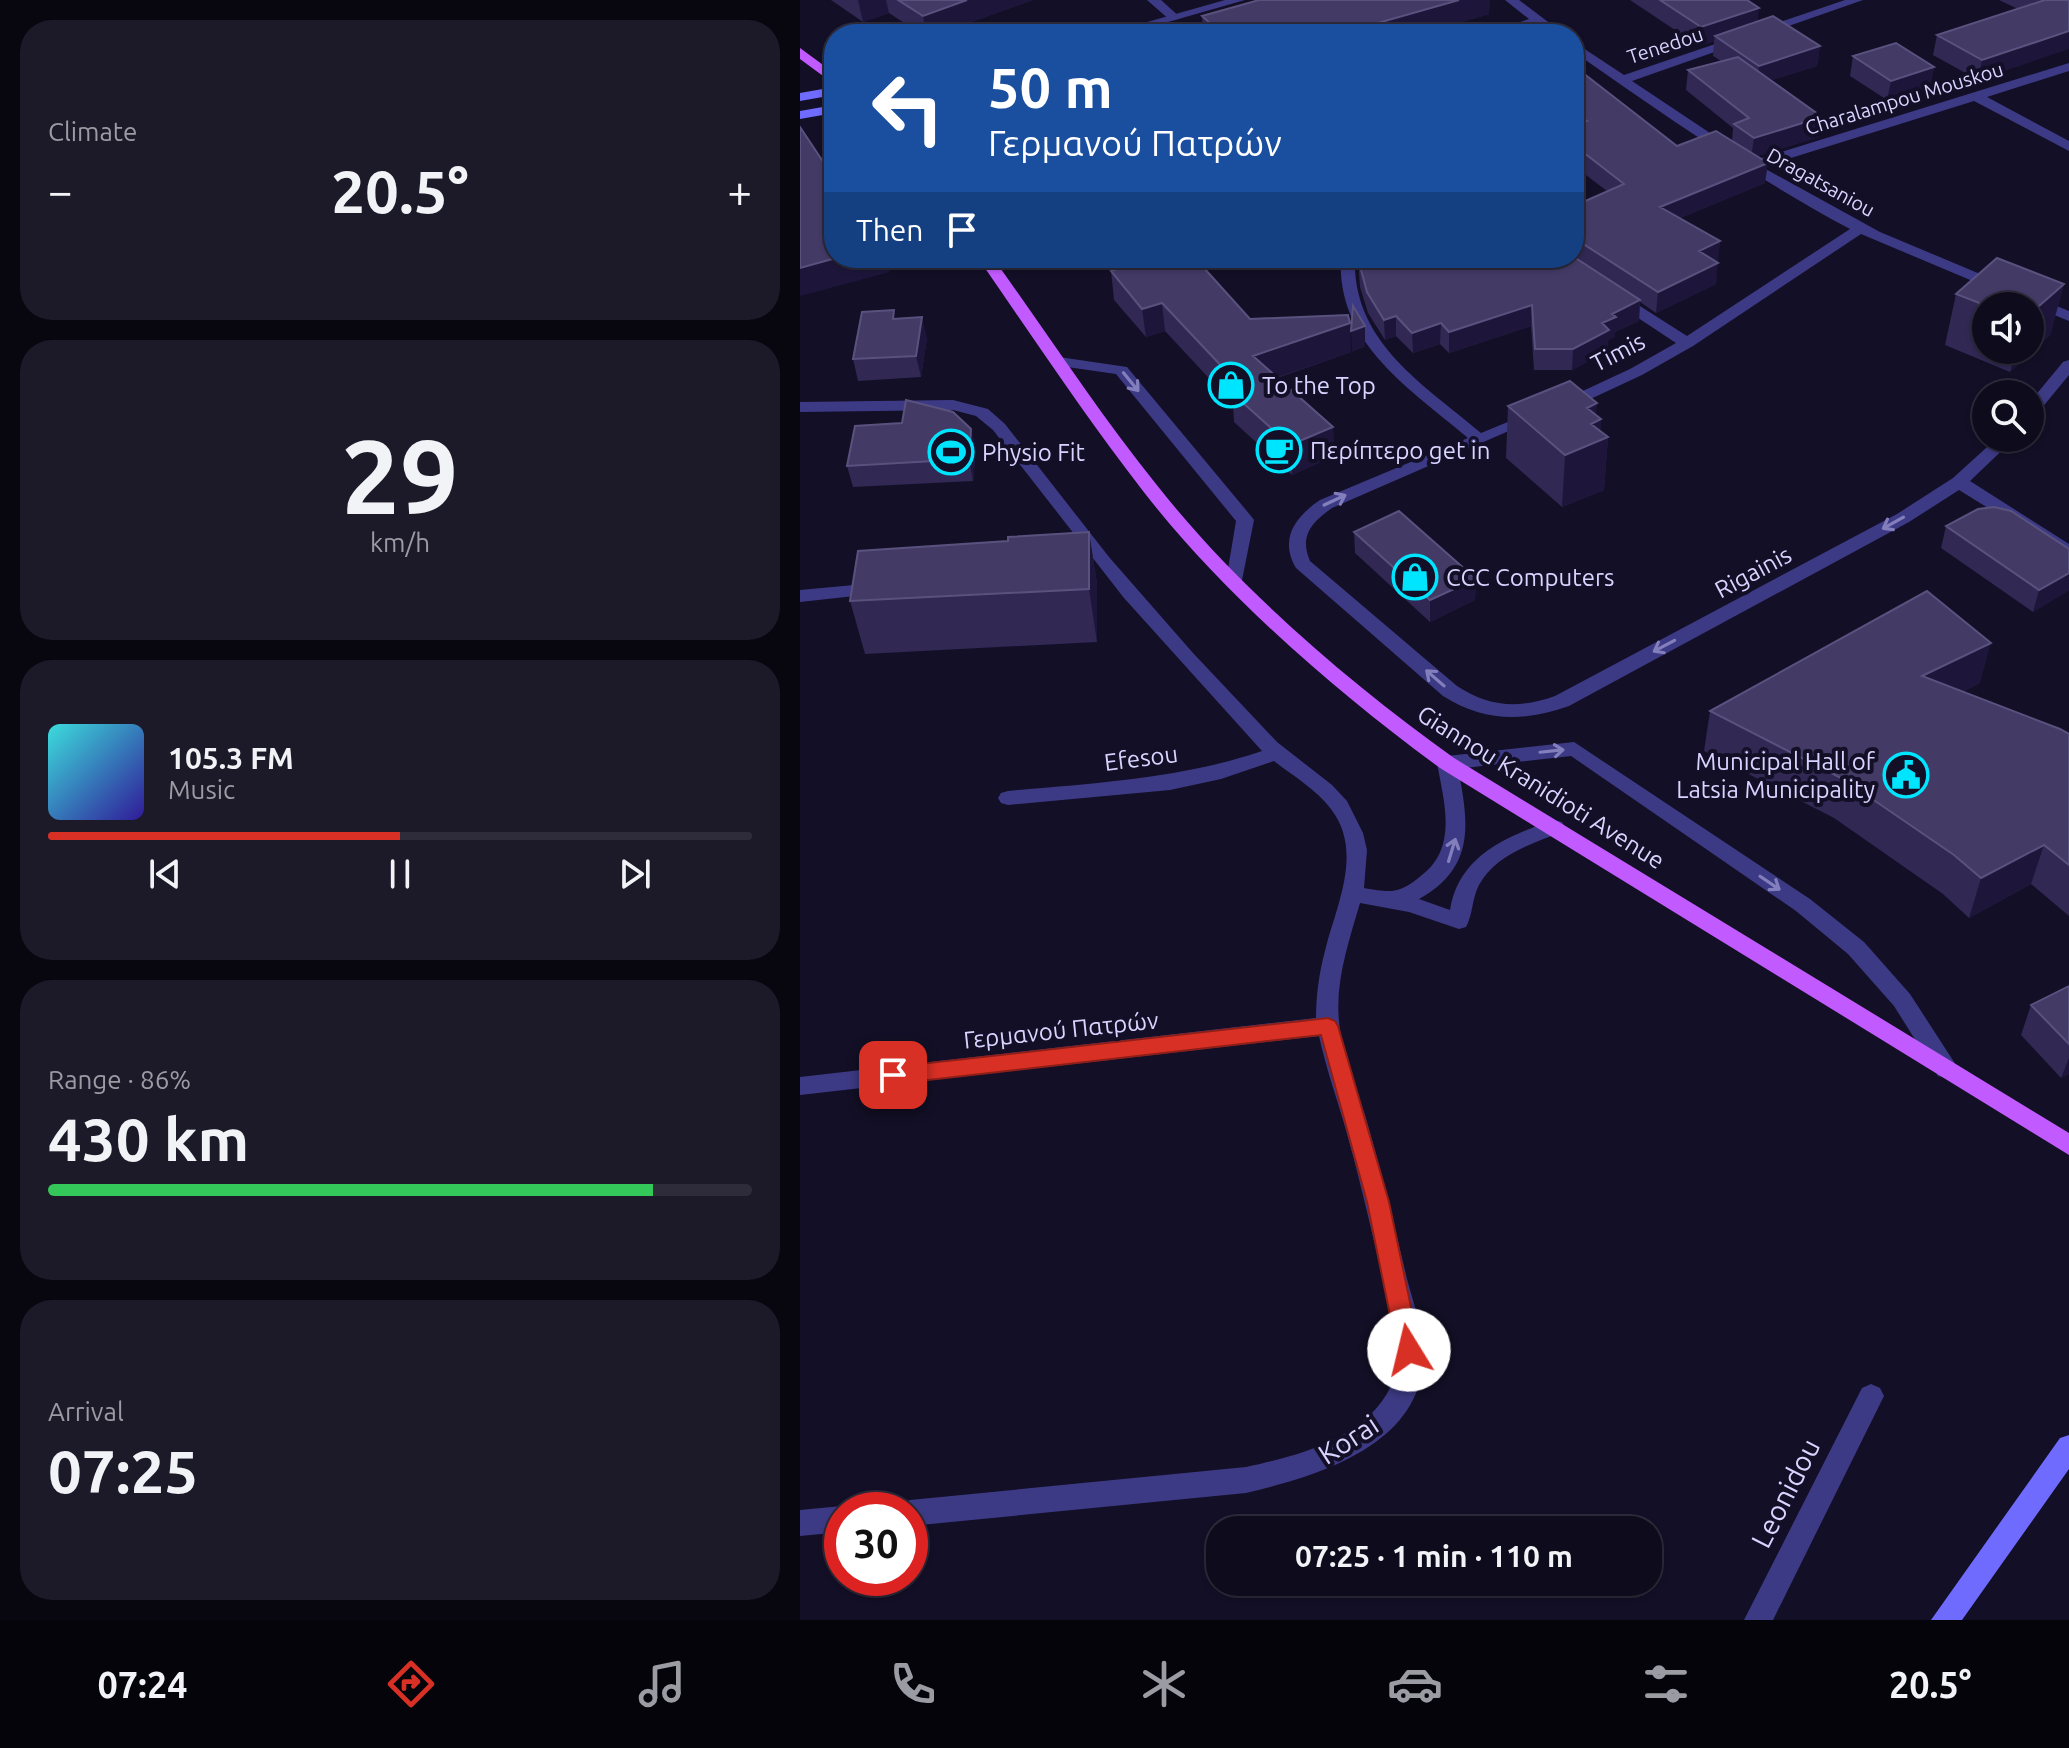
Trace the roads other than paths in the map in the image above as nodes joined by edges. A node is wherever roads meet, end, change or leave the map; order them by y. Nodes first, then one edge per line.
1 (1153, 0) edge
2 (1239, 0) edge
3 (1511, 0) edge
4 (1857, 0) edge
5 (1175, 18) junction
6 (1538, 20) junction
7 (1151, 24) edge
8 (1525, 24) edge
9 (1544, 24) edge
10 (800, 52) edge
11 (1584, 53) edge
12 (2069, 67) edge
13 (824, 72) edge
14 (1622, 80) junction
15 (824, 93) edge
16 (800, 97) edge
17 (1977, 97) junction
18 (824, 111) edge
19 (800, 115) edge
20 (2069, 147) edge
21 (1750, 166) junction
22 (1861, 228) junction
23 (992, 268) edge
24 (1348, 268) edge
25 (1609, 292) edge
26 (2069, 316) edge
27 (1687, 343) junction
28 (1059, 362) junction
29 (2069, 365) edge
30 (2044, 395) edge
31 (800, 407) edge
32 (1477, 438) junction
33 (1992, 452) edge
34 (1959, 482) junction
35 (2069, 552) edge
36 (1235, 581) junction
37 (891, 588) edge
38 (800, 596) edge
39 (1503, 713) joint
40 (1277, 753) junction
41 (1447, 763) junction
42 (1008, 798) dead end
43 (1555, 827) junction
44 (1354, 894) junction
45 (1397, 901) junction
46 (1328, 1026) junction
47 (1946, 1069) junction
48 (800, 1086) edge
49 (2069, 1145) edge
50 (1871, 1396) dead end
51 (2069, 1447) edge
52 (928, 1511) edge
53 (824, 1521) edge
54 (800, 1523) edge
55 (1758, 1620) edge
56 (1945, 1620) edge

1 - 5 street
2 - 5 street
3 - 6 street
4 - 14 street, Tenedou
5 - 7 street
6 - 8 street
6 - 9 street
10 - 13 main road
11 - 14 street, Dragatsaniou
12 - 17 street, Charalampou Mouskou
14 - 21 street, Dragatsaniou
15 - 16 main road
17 - 20 street
17 - 21 street, Charalampou Mouskou
18 - 19 main road
21 - 22 street, Dragatsaniou
22 - 26 street, Dragatsaniou
22 - 27 street, Timis
23 - 28 main road, Giannou Kranidioti Avenue
24 - 32 street
25 - 27 street
27 - 32 street, Timis
28 - 36 main road, Giannou Kranidioti Avenue
28 -> 36 street
29 - 30 street
31 - 40 street
39 -> 32 street, Timis
33 - 34 street, Rigainis
34 - 35 street
34 -> 39 street, Rigainis
36 - 41 main road, Giannou Kranidioti Avenue
37 - 38 street
40 - 42 street, Efesou
40 - 44 street
41 - 43 main road, Giannou Kranidioti Avenue
45 -> 41 street
41 -> 47 street
43 - 45 street
43 - 47 main road, Giannou Kranidioti Avenue
44 - 45 street
44 - 46 street
46 - 48 street, Γερμανού Πατρών
46 - 52 street, Korai
47 - 49 main road, Giannou Kranidioti Avenue
50 - 55 street, Leonidou
51 - 56 main road
53 - 54 street

